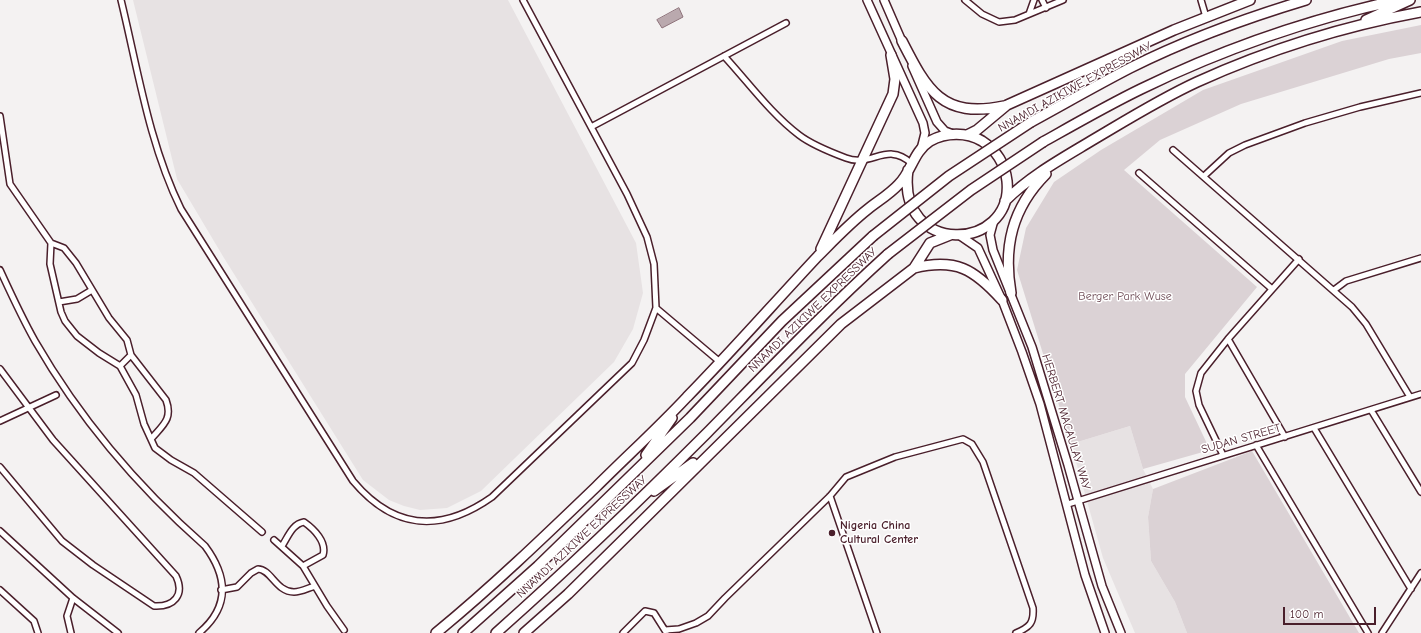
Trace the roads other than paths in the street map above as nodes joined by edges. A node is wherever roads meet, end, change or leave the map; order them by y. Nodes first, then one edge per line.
1 (121, 0) edge
2 (522, 0) edge
3 (867, 0) edge
4 (884, 0) edge
5 (965, 0) edge
6 (1034, 0) edge
7 (1042, 0) edge
8 (1063, 0) edge
9 (1201, 0) edge
10 (1250, 0) edge
11 (1306, 0) edge
12 (1398, 0) edge
13 (1410, 0) edge
14 (1046, 8) junction
15 (1421, 12) edge
16 (1029, 14) junction
17 (1206, 17) junction
18 (786, 23) dead end
19 (1348, 28) junction
20 (902, 41) junction
21 (891, 55) junction
22 (724, 56) junction
23 (1421, 93) edge
24 (1007, 105) junction
25 (0, 116) edge
26 (591, 126) junction
27 (954, 134) junction
28 (966, 135) junction
29 (920, 149) junction
30 (1173, 150) dead end
31 (863, 161) junction
32 (1059, 161) junction
33 (910, 167) junction
34 (1139, 173) dead end
35 (1204, 176) junction
36 (1005, 201) junction
37 (994, 220) junction
38 (955, 235) junction
39 (51, 243) junction
40 (1421, 258) edge
41 (1299, 259) junction
42 (809, 266) junction
43 (914, 268) junction
44 (0, 270) edge
45 (1272, 288) junction
46 (92, 290) junction
47 (1334, 290) junction
48 (1011, 293) junction
49 (1002, 300) junction
50 (58, 302) junction
51 (656, 308) junction
52 (1228, 339) junction
53 (132, 354) junction
54 (720, 362) junction
55 (120, 366) junction
56 (0, 369) edge
57 (1421, 394) edge
58 (56, 395) dead end
59 (1410, 397) junction
60 (687, 398) junction
61 (29, 408) junction
62 (1371, 410) junction
63 (0, 421) edge
64 (1314, 428) junction
65 (1285, 437) junction
66 (151, 439) junction
67 (1256, 445) junction
68 (714, 449) junction
69 (1223, 455) junction
70 (0, 467) edge
71 (631, 475) junction
72 (1421, 492) edge
73 (830, 496) junction
74 (1078, 501) junction
75 (1068, 504) junction
76 (632, 506) junction
77 (0, 531) edge
78 (262, 532) dead end
79 (274, 540) dead end
80 (282, 546) junction
81 (303, 566) junction
82 (1421, 573) edge
83 (315, 586) junction
84 (1411, 589) junction
85 (0, 590) edge
86 (221, 590) junction
87 (73, 598) junction
88 (344, 630) dead end
89 (666, 632) edge
90 (38, 633) edge
91 (71, 633) edge
92 (118, 633) edge
93 (199, 633) edge
94 (436, 633) edge
95 (463, 633) edge
96 (496, 633) edge
97 (524, 633) edge
98 (623, 633) edge
99 (877, 633) edge
100 (1016, 633) edge
101 (1105, 633) edge
102 (1121, 633) edge
103 (1368, 633) edge
104 (1382, 633) edge

1 - 51 street
2 - 26 street
3 - 21 main road
4 - 20 main road
5 - 16 street
6 - 16 street
7 - 14 street
8 - 14 street
9 - 17 street
10 - 17 highway, NNAMDI AZIKIWE EXPRESSWAY
11 - 71 highway, NNAMDI AZIKIWE EXPRESSWAY, bridge
12 - 76 highway, NNAMDI AZIKIWE EXPRESSWAY, bridge
13 - 19 highway
14 - 16 street
15 - 19 highway
17 - 24 highway, NNAMDI AZIKIWE EXPRESSWAY
18 - 22 street
19 - 32 highway
20 - 24 highway
20 - 27 main road
21 - 29 main road
21 - 31 highway
22 - 26 street
22 - 31 street
23 - 35 street
24 - 28 highway, NNAMDI AZIKIWE EXPRESSWAY
25 - 39 street
26 - 51 street
27 - 28 highway
27 - 29 highway
28 - 36 highway
29 - 33 highway
30 - 35 street
31 - 33 street
31 - 42 highway
32 - 36 highway
32 - 48 highway
33 - 38 highway
33 - 42 highway
34 - 45 street
35 - 41 street
36 - 37 highway
37 - 38 highway
37 - 48 main road, HERBERT MACAULAY WAY
38 - 43 highway
38 - 49 main road, HERBERT MACAULAY WAY
39 - 46 street
39 - 50 street
40 - 47 street
41 - 45 street
41 - 47 street
42 - 54 highway
43 - 49 highway
43 - 68 highway
44 - 86 street
45 - 52 street
46 - 50 street
46 - 53 street
47 - 59 street
48 - 74 main road, HERBERT MACAULAY WAY
49 - 75 main road, HERBERT MACAULAY WAY
50 - 55 street
51 - 54 street
52 - 65 street
52 - 69 street
53 - 55 street
53 - 66 street
54 - 60 highway
55 - 66 street
56 - 61 street
57 - 59 street, SUDAN STREET
58 - 61 street
59 - 62 street, SUDAN STREET
60 - 71 highway
60 - 94 highway
61 - 63 street
61 - 70 street
62 - 64 street, SUDAN STREET
62 - 72 street
64 - 65 street, SUDAN STREET
64 - 84 street
65 - 67 street, SUDAN STREET
66 - 78 street
67 - 69 street, SUDAN STREET
67 - 103 street
68 - 76 highway
68 - 97 highway
69 - 74 street, SUDAN STREET
71 - 95 highway, NNAMDI AZIKIWE EXPRESSWAY
73 - 89 street
73 - 99 street
73 - 100 street
74 - 75 street, SUDAN STREET
74 - 102 main road, HERBERT MACAULAY WAY
75 - 101 main road, HERBERT MACAULAY WAY
76 - 96 highway, NNAMDI AZIKIWE EXPRESSWAY
77 - 87 street
79 - 80 street
80 - 81 street
80 - 81 street
81 - 83 street
82 - 84 street
83 - 86 street
83 - 88 street
84 - 104 street
85 - 90 street
86 - 93 street
87 - 91 street
87 - 92 street
89 - 98 street

